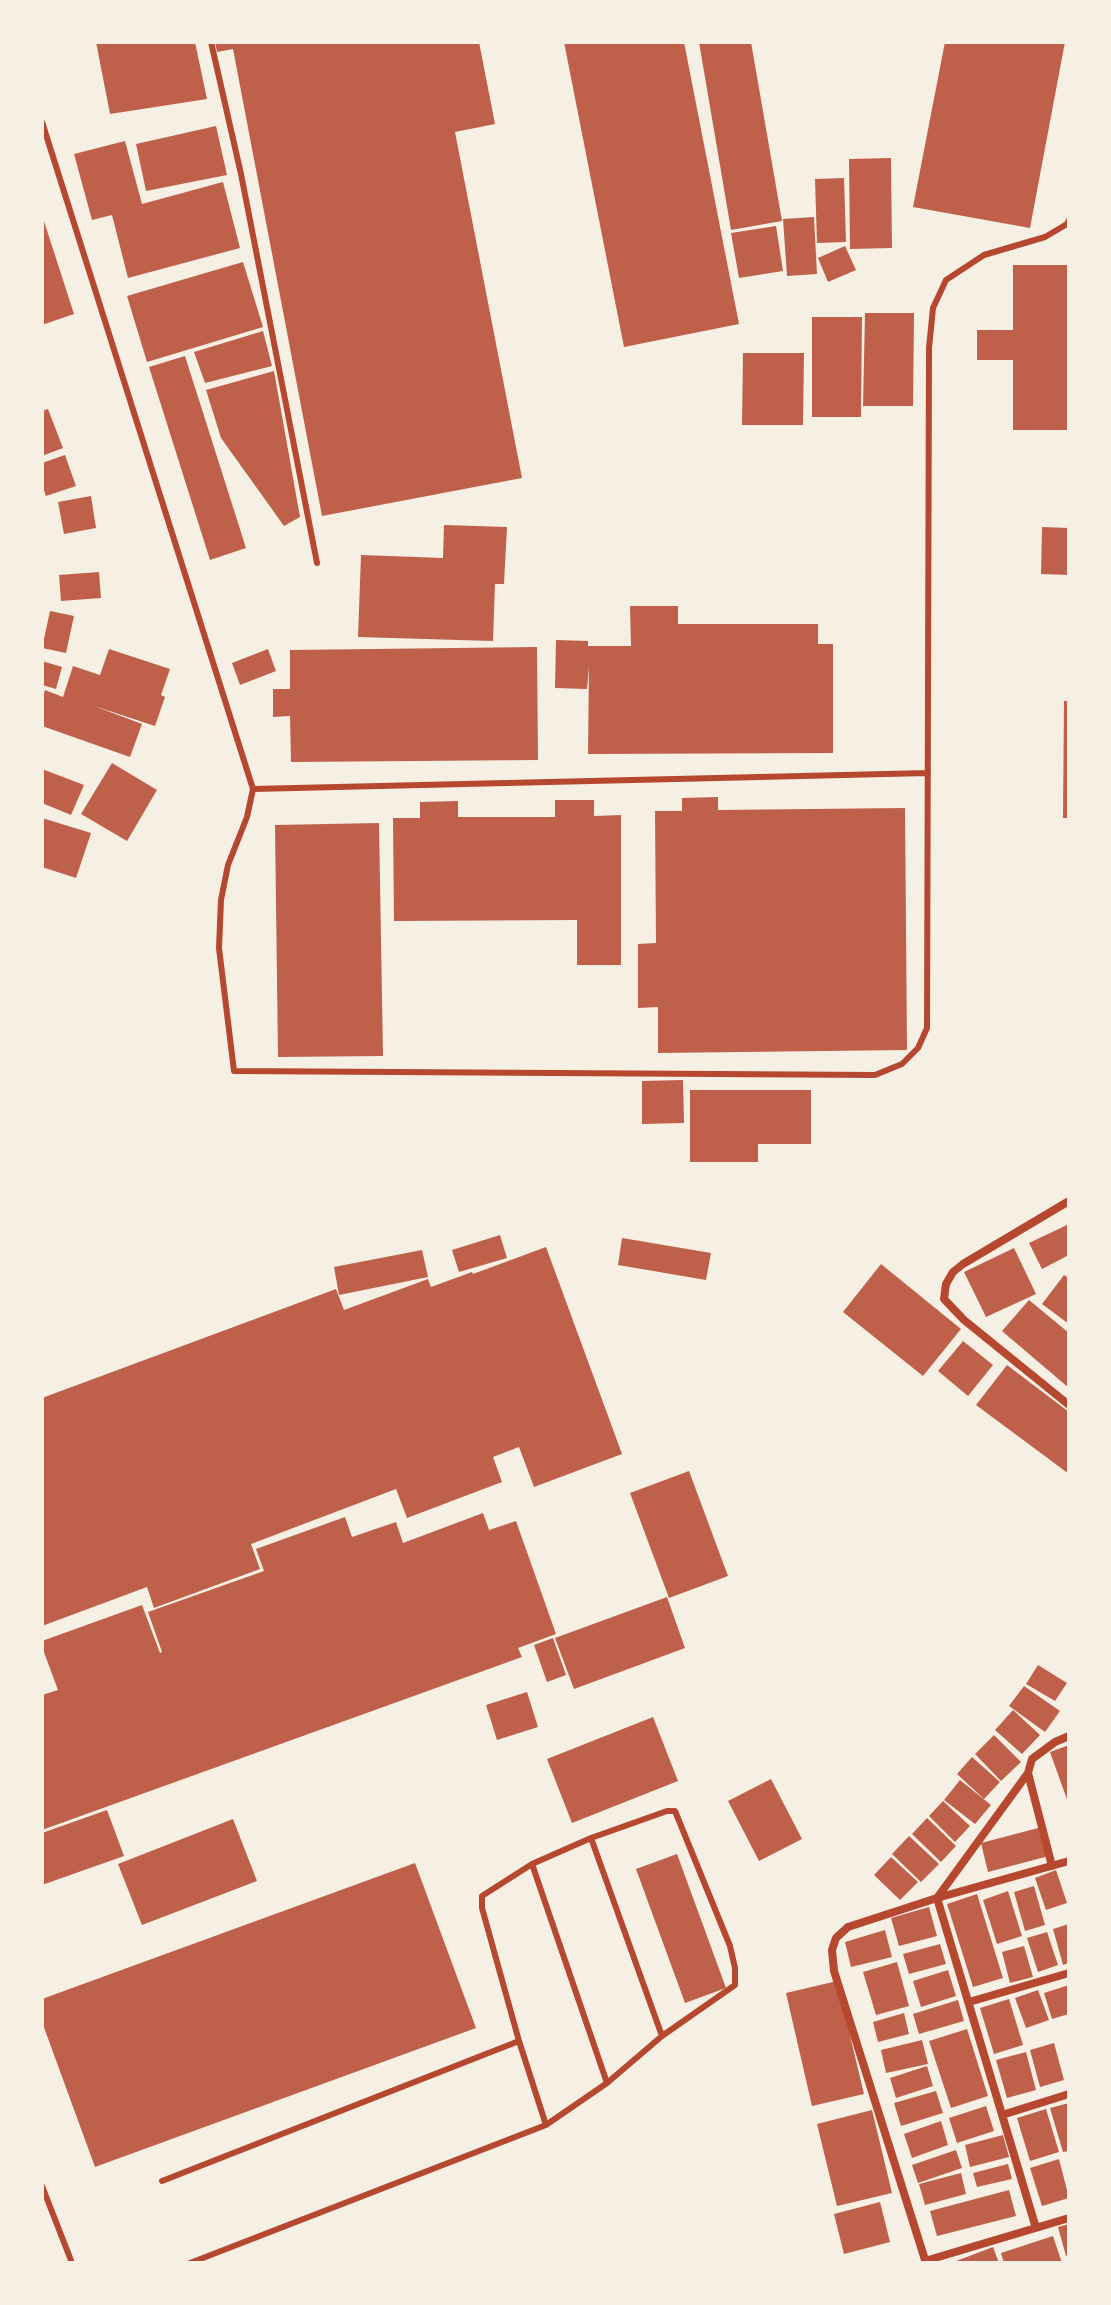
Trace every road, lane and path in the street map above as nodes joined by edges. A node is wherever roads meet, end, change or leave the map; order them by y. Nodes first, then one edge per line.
1 (211, 42) edge
2 (42, 122) edge
3 (1069, 220) edge
4 (317, 563) dead end
5 (928, 773) junction
6 (253, 789) junction
7 (1069, 1201) edge
8 (1069, 1405) edge
9 (1069, 1736) edge
10 (1028, 1773) junction
11 (591, 1838) junction
12 (1069, 1861) edge
13 (532, 1864) junction
14 (1052, 1866) junction
15 (937, 1898) junction
16 (1069, 1973) edge
17 (969, 2002) junction
18 (662, 2036) junction
19 (519, 2041) junction
20 (607, 2083) junction
21 (1069, 2094) edge
22 (1002, 2115) junction
23 (546, 2125) junction
24 (162, 2181) dead end
25 (42, 2186) edge
26 (1069, 2218) edge
27 (1036, 2228) junction
28 (926, 2262) edge
29 (72, 2263) edge
30 (190, 2263) edge

1 - 4 lane
2 - 6 lane
3 - 5 lane
5 - 6 lane
5 - 6 lane
7 - 8 street
9 - 10 street
10 - 14 street
10 - 15 street
11 - 13 lane
11 - 18 lane
11 - 18 lane
12 - 14 street
13 - 19 lane
13 - 20 lane
14 - 15 street
15 - 17 street
15 - 28 street
16 - 17 street
17 - 22 street
18 - 20 lane
19 - 23 lane
19 - 24 lane
20 - 23 lane
21 - 22 street
22 - 27 street
23 - 30 lane
25 - 29 lane
26 - 27 street
27 - 28 street

